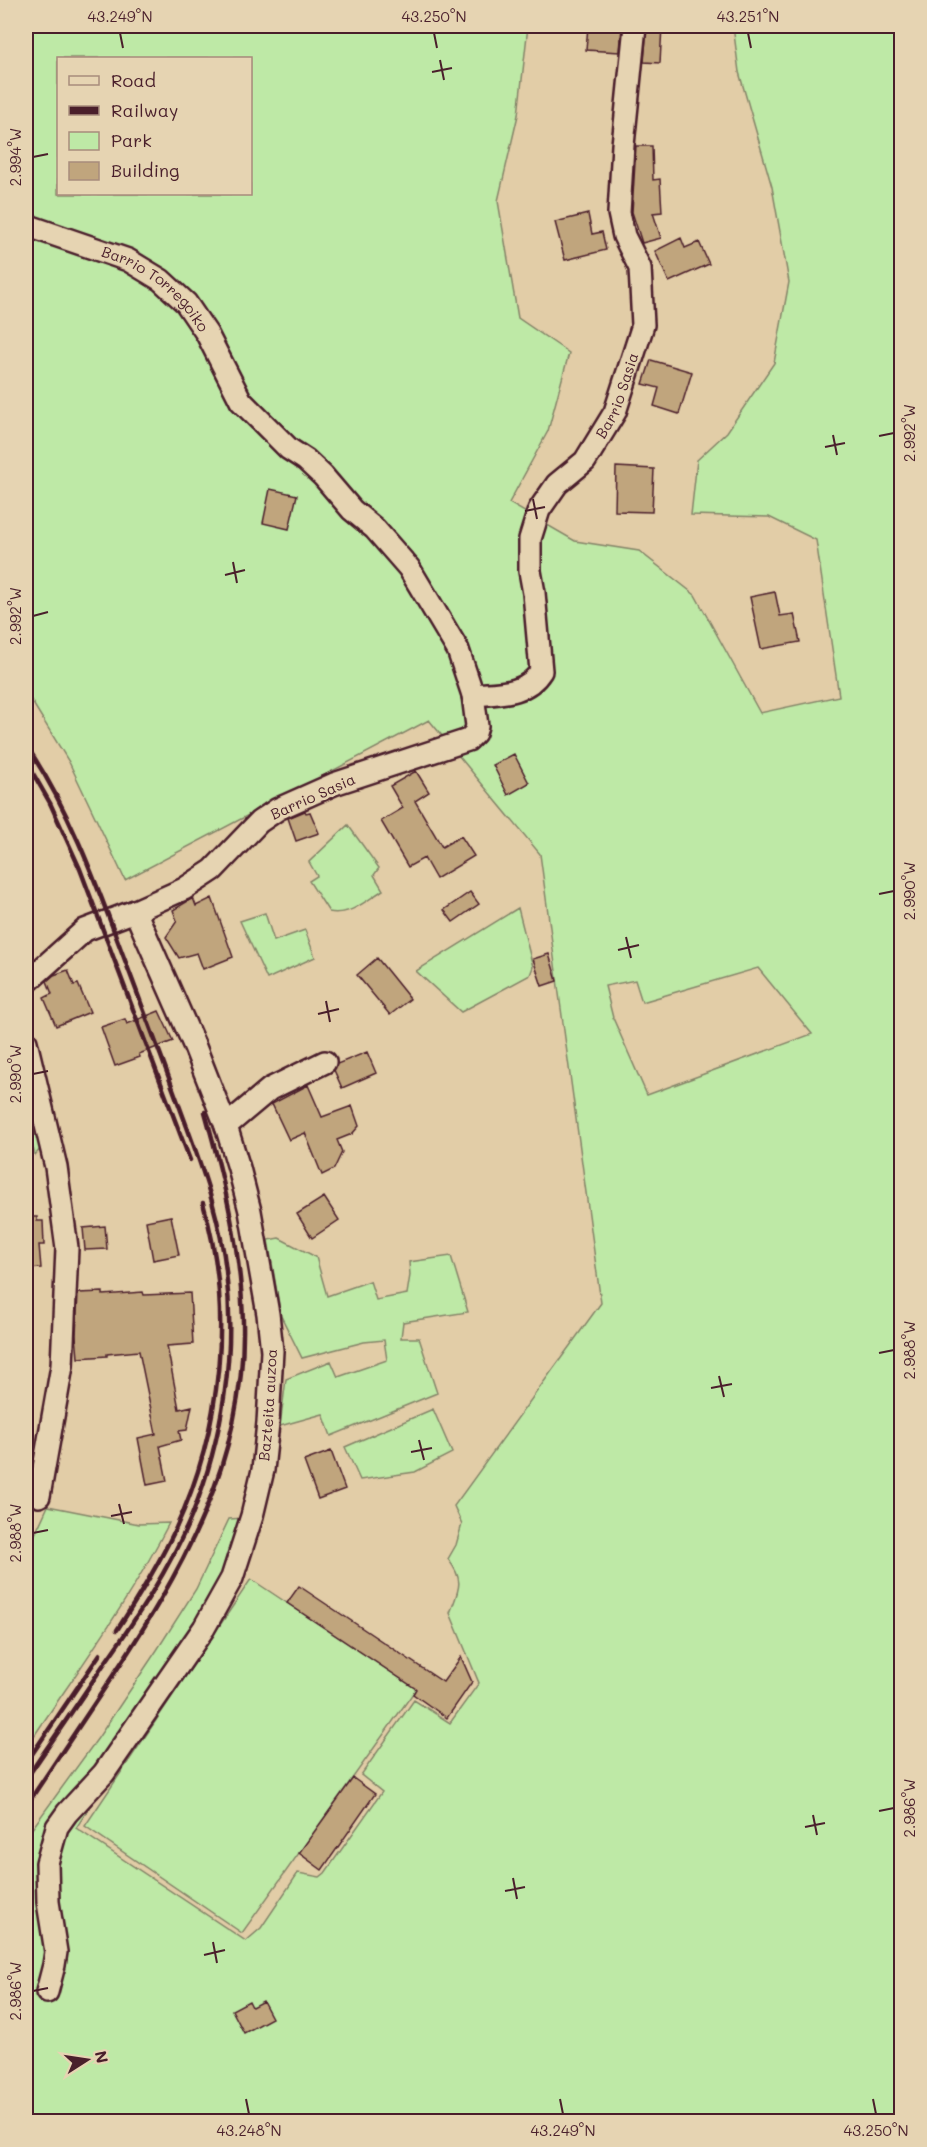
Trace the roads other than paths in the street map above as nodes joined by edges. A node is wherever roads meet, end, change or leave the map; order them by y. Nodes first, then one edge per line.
1 (635, 26) edge
2 (26, 225) edge
3 (241, 401) joint
4 (473, 695) junction
5 (135, 911) junction
6 (26, 983) edge
7 (26, 1042) edge
8 (325, 1062) dead end
9 (226, 1126) junction
10 (39, 1496) dead end
11 (47, 1992) dead end

1 - 4 street, Barrio Sasia
2 - 3 street, Barrio Torregoiko
3 - 4 street, Barrio Sasia
4 - 5 street, Barrio Sasia
5 - 6 street
5 - 9 street, Bazteita auzoa
7 - 10 street
8 - 9 street
9 - 11 street, Bazteita auzoa

